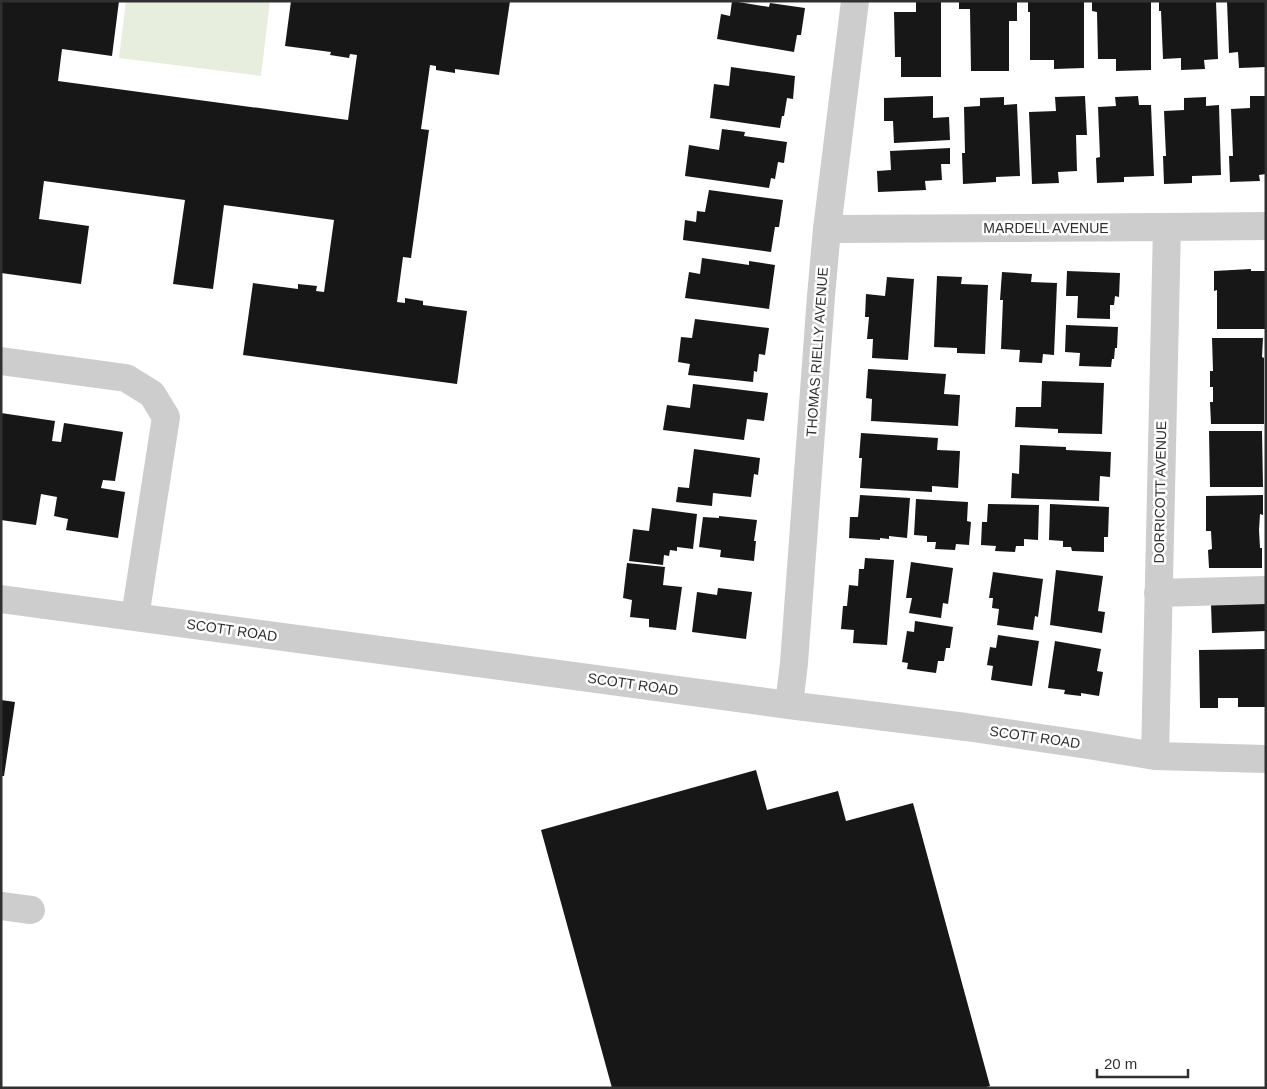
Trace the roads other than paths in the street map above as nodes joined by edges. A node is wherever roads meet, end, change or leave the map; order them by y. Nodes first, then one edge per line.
1 (855, 1) edge
2 (1266, 226) edge
3 (1167, 227) junction
4 (827, 229) junction
5 (1, 361) edge
6 (1266, 590) edge
7 (1158, 594) junction
8 (1, 599) edge
9 (134, 617) junction
10 (789, 704) junction
11 (1155, 756) junction
12 (1266, 759) edge
13 (1, 906) edge
14 (31, 910) dead end

1 - 4 street, THOMAS RIELLY AVENUE
2 - 3 street, MARDELL AVENUE
3 - 4 street, MARDELL AVENUE
3 - 7 street, DORRICOTT AVENUE
4 - 10 street, THOMAS RIELLY AVENUE
5 - 9 street
6 - 7 street
7 - 11 street, DORRICOTT AVENUE
8 - 9 street, SCOTT ROAD
9 - 10 street, SCOTT ROAD
10 - 11 street, SCOTT ROAD
11 - 12 street, SCOTT ROAD
13 - 14 street

